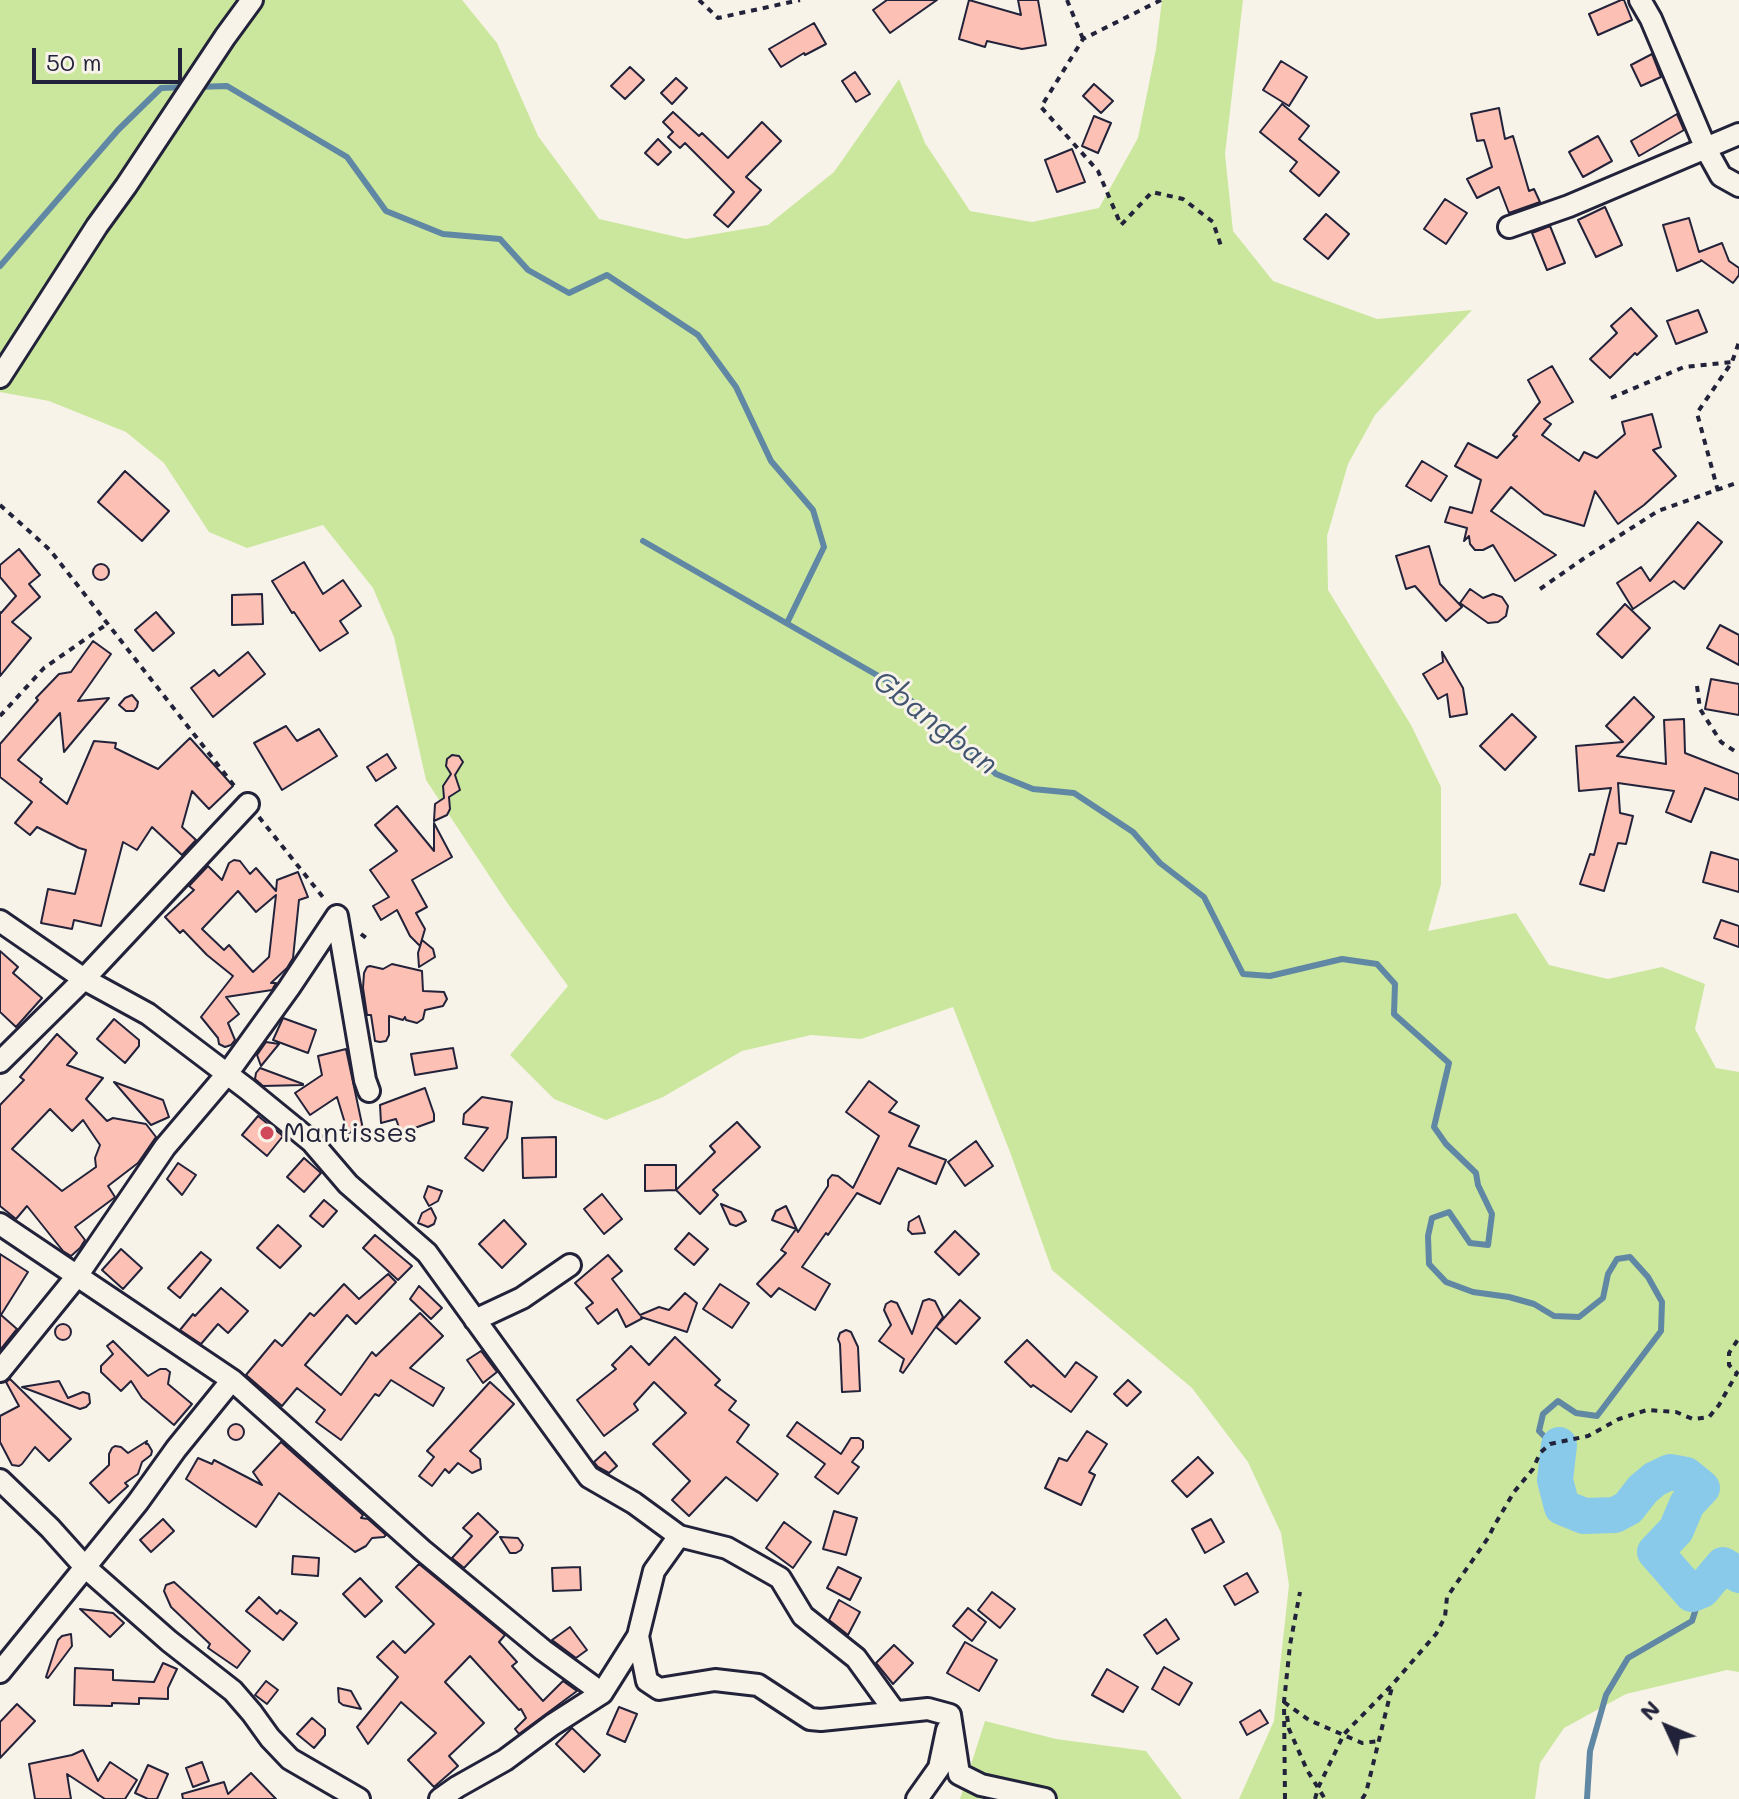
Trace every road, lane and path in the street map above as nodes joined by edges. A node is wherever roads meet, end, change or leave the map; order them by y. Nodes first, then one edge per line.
1 (252, 0) edge
2 (699, 0) edge
3 (800, 0) edge
4 (1067, 0) edge
5 (1161, 0) edge
6 (1640, 0) edge
7 (1083, 39) junction
8 (1739, 134) edge
9 (1706, 149) junction
10 (1739, 186) edge
11 (1509, 227) dead end
12 (1222, 249) dead end
13 (1739, 342) edge
14 (1732, 362) junction
15 (0, 377) edge
16 (1611, 398) dead end
17 (1739, 482) edge
18 (1718, 491) junction
19 (0, 505) edge
20 (1540, 589) dead end
21 (108, 624) junction
22 (1697, 686) dead end
23 (0, 716) edge
24 (1739, 754) edge
25 (248, 804) junction
26 (337, 916) junction
27 (0, 921) edge
28 (370, 941) dead end
29 (84, 979) junction
30 (0, 1062) edge
31 (227, 1074) junction
32 (369, 1091) dead end
33 (0, 1224) edge
34 (570, 1265) dead end
35 (77, 1276) junction
36 (475, 1320) junction
37 (1739, 1338) edge
38 (0, 1371) edge
39 (232, 1380) junction
40 (0, 1480) edge
41 (679, 1536) junction
42 (85, 1567) junction
43 (1300, 1592) dead end
44 (638, 1636) junction
45 (0, 1672) edge
46 (1392, 1685) junction
47 (602, 1693) junction
48 (1284, 1702) junction
49 (895, 1712) junction
50 (950, 1715) junction
51 (1344, 1734) junction
52 (1379, 1741) junction
53 (1318, 1788) junction
54 (359, 1799) edge
55 (440, 1799) edge
56 (917, 1799) edge
57 (1045, 1799) edge
58 (1285, 1799) edge
59 (1315, 1799) edge
60 (1325, 1799) edge
61 (1362, 1799) edge

1 - 15 street
2 - 3 path
4 - 7 path
5 - 7 path
6 - 9 street
7 - 12 path
8 - 9 street
9 - 10 street
9 - 11 street
13 - 14 path
14 - 16 path
14 - 18 path
17 - 18 path
18 - 20 path
19 - 21 path
21 - 23 path
21 - 25 path
22 - 24 path
25 - 26 path
25 - 29 street
26 - 28 path
26 - 31 street
26 - 32 street
27 - 29 street
29 - 30 street
29 - 31 street
31 - 35 street
31 - 36 street
33 - 35 street
34 - 36 street
35 - 38 street
35 - 39 street
36 - 41 street
37 - 46 path
39 - 42 street
39 - 47 street
40 - 42 street
41 - 44 street
41 - 49 street
42 - 45 street
42 - 54 street
43 - 48 path
44 - 47 street
44 - 49 street
46 - 51 path
46 - 52 path
47 - 55 street
48 - 51 path
48 - 53 path
48 - 58 path
49 - 50 street
50 - 56 street
50 - 57 street
51 - 52 path
51 - 53 path
52 - 61 path
53 - 59 path
53 - 60 path

